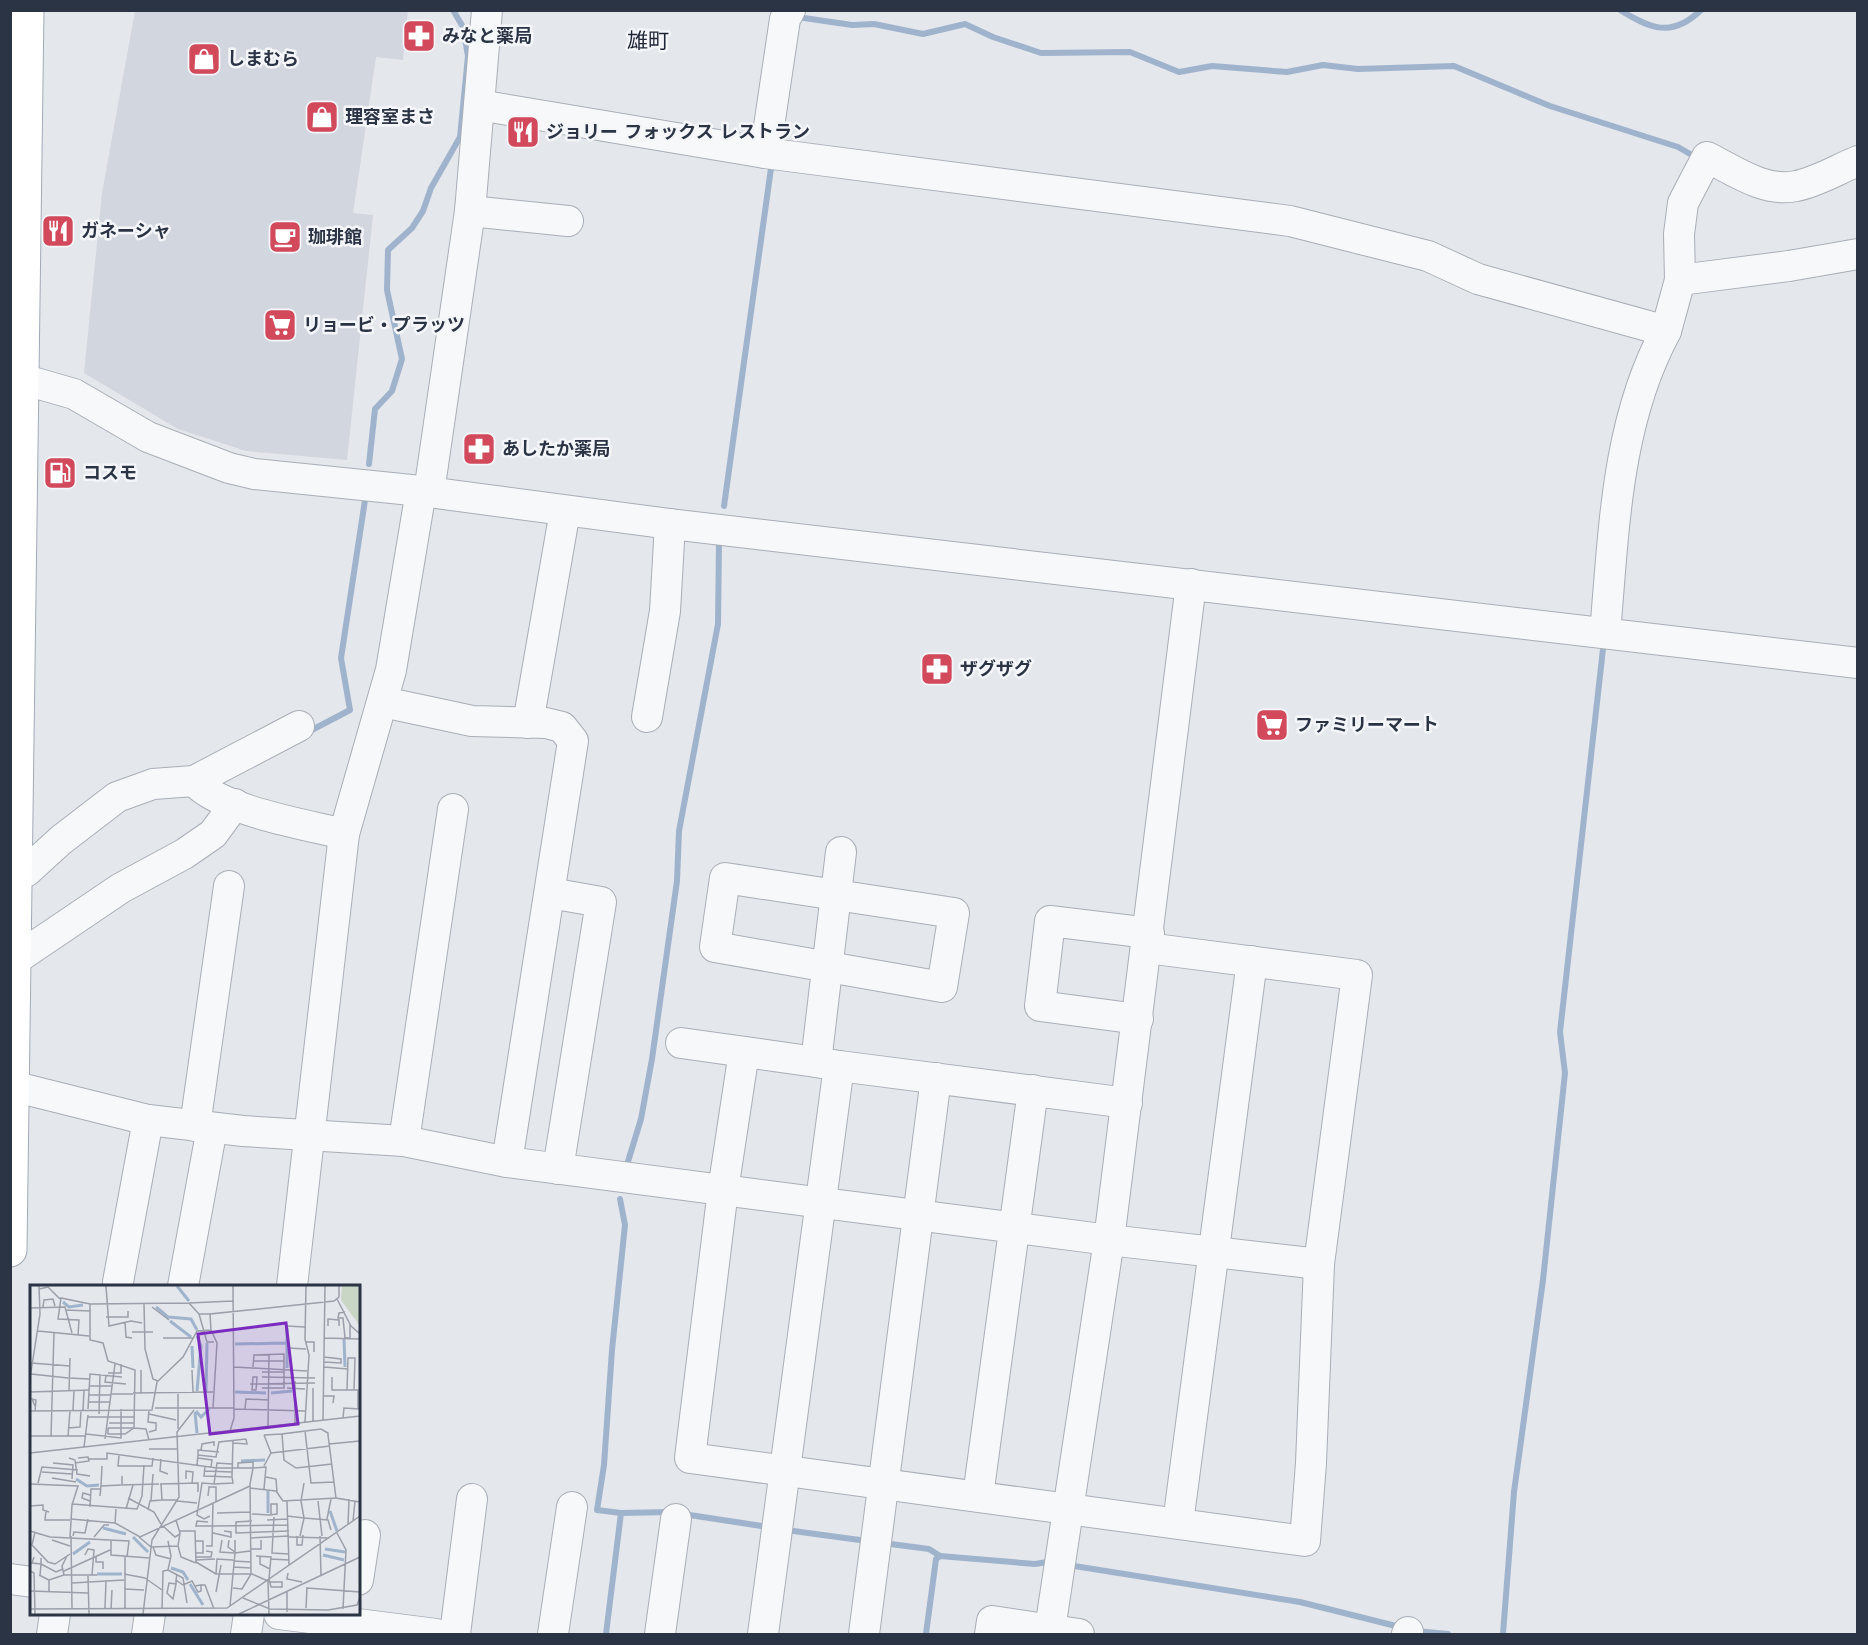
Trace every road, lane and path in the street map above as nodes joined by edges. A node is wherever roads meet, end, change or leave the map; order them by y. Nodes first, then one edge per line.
1 (27, 10) edge
2 (488, 10) edge
3 (790, 10) edge
4 (479, 105) junction
5 (771, 153) junction
6 (1857, 161) edge
7 (470, 211) junction
8 (568, 221) dead end
9 (1857, 254) edge
10 (1680, 280) junction
11 (1666, 331) junction
12 (22, 379) junction
13 (425, 491) junction
14 (566, 511) junction
15 (670, 524) junction
16 (1191, 584) junction
17 (1605, 633) junction
18 (1857, 663) edge
19 (383, 702) junction
20 (647, 717) dead end
21 (528, 723) junction
22 (299, 726) dead end
23 (198, 785) junction
24 (235, 804) junction
25 (453, 809) dead end
26 (344, 834) junction
27 (842, 852) dead end
28 (14, 879) junction
29 (229, 886) dead end
30 (550, 893) junction
31 (836, 895) junction
32 (1148, 940) junction
33 (13, 961) junction
34 (1252, 962) junction
35 (828, 968) junction
36 (1138, 1019) junction
37 (681, 1043) dead end
38 (744, 1052) junction
39 (828, 1064) junction
40 (936, 1078) junction
41 (12, 1086) junction
42 (1032, 1090) junction
43 (1127, 1103) junction
44 (148, 1120) junction
45 (203, 1127) junction
46 (309, 1136) junction
47 (404, 1141) junction
48 (507, 1162) junction
49 (558, 1169) junction
50 (723, 1190) junction
51 (820, 1203) junction
52 (918, 1215) junction
53 (1013, 1227) junction
54 (1110, 1240) junction
55 (10, 1250) edge
56 (1215, 1252) junction
57 (1319, 1264) junction
58 (118, 1282) dead end
59 (183, 1285) edge
60 (292, 1285) edge
61 (785, 1471) junction
62 (884, 1484) junction
63 (978, 1496) junction
64 (472, 1499) dead end
65 (572, 1507) dead end
66 (1069, 1508) junction
67 (676, 1519) dead end
68 (1178, 1523) junction
69 (365, 1535) dead end
70 (360, 1567) edge
71 (10, 1579) edge
72 (30, 1582) edge
73 (55, 1615) edge
74 (150, 1615) edge
75 (249, 1615) edge
76 (286, 1615) edge
77 (352, 1624) edge
78 (1050, 1629) junction
79 (52, 1635) edge
80 (147, 1635) edge
81 (246, 1635) edge
82 (436, 1635) edge
83 (455, 1635) edge
84 (553, 1635) edge
85 (660, 1635) edge
86 (763, 1635) edge
87 (864, 1635) edge
88 (990, 1635) edge
89 (1079, 1635) edge

1 - 12 main road
2 - 4 street
3 - 5 street
4 - 5 street
4 - 7 street
5 - 11 street
6 - 10 street
7 - 8 street
7 - 13 street
9 - 10 street
10 - 11 street
11 - 17 street
12 - 13 street
12 - 28 main road
13 - 14 street
13 - 19 street
14 - 15 street
14 - 21 street
15 - 16 street
15 - 20 street
16 - 17 street
16 - 32 street
17 - 18 street
19 - 21 street
19 - 26 street
21 - 30 street
22 - 23 street
23 - 24 street
23 - 28 street
24 - 26 street
24 - 33 street
25 - 47 street
26 - 46 street
27 - 31 street
28 - 33 main road
29 - 45 street
30 - 48 street
30 - 49 street
31 - 35 street
31 - 35 street
31 - 35 street
32 - 34 street
32 - 36 street
32 - 36 street
33 - 41 main road
34 - 56 street
34 - 57 street
35 - 39 street
36 - 43 street
37 - 38 street
38 - 39 street
38 - 50 street
39 - 40 street
39 - 51 street
40 - 42 street
40 - 52 street
41 - 44 street
41 - 55 main road
42 - 43 street
42 - 53 street
43 - 54 street
44 - 45 street
44 - 58 street
45 - 46 street
45 - 59 street
46 - 47 street
46 - 60 street
47 - 48 street
48 - 49 street
49 - 50 street
50 - 51 street
50 - 61 street
51 - 52 street
51 - 61 street
52 - 53 street
52 - 62 street
53 - 54 street
53 - 63 street
54 - 56 street
54 - 66 street
56 - 57 street
56 - 68 street
57 - 68 street
61 - 62 street
61 - 86 street
62 - 63 street
62 - 87 street
63 - 66 street
64 - 83 street
65 - 84 street
66 - 68 street
66 - 78 street
67 - 85 street
69 - 70 street
71 - 72 street
73 - 79 street
74 - 80 street
75 - 81 street
76 - 77 street
77 - 82 street
78 - 88 street
78 - 89 street

